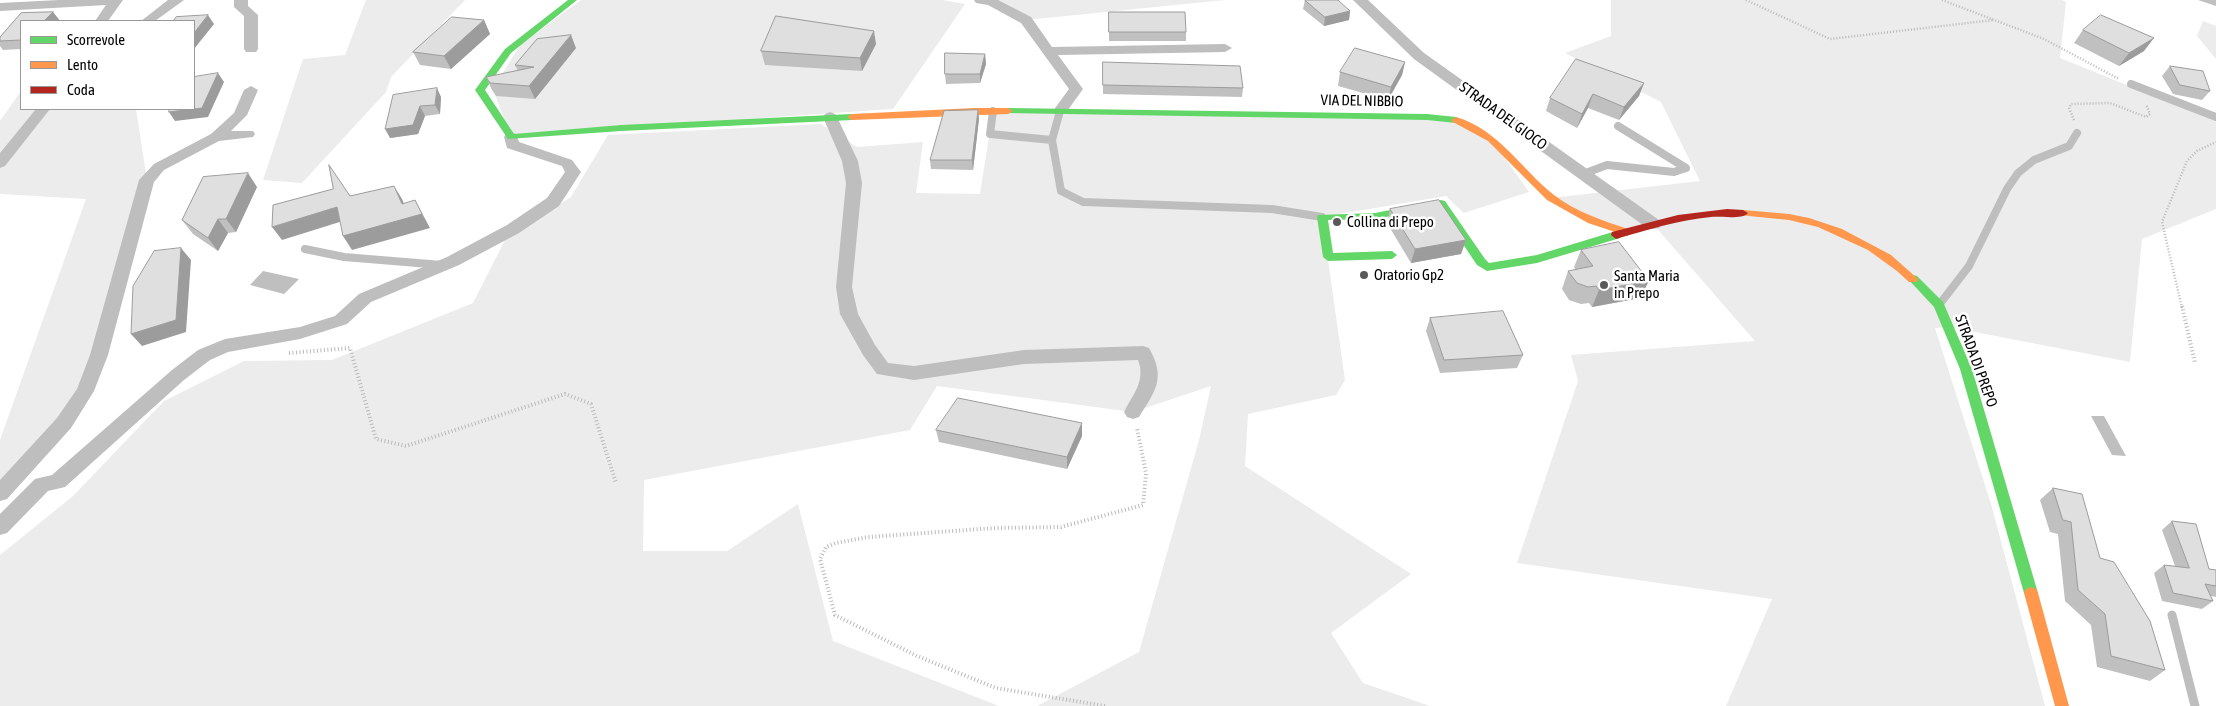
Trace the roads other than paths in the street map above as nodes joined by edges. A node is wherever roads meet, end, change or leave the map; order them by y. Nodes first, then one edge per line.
1 (116, 0) edge
2 (177, 0) edge
3 (241, 0) edge
4 (573, 0) edge
5 (980, 0) edge
6 (1360, 0) edge
7 (0, 7) edge
8 (103, 20) edge
9 (148, 20) edge
10 (1225, 48) dead end
11 (250, 49) dead end
12 (1048, 51) junction
13 (2131, 84) road end
14 (251, 90) dead end
15 (41, 110) edge
16 (993, 111) junction
17 (1060, 111) junction
18 (830, 117) junction
19 (2216, 117) edge
20 (1618, 126) dead end
21 (2077, 133) road end
22 (248, 134) dead end
23 (216, 137) junction
24 (511, 137) junction
25 (1052, 140) junction
26 (0, 163) edge
27 (1584, 174) junction
28 (1322, 217) junction
29 (1653, 224) junction
30 (1627, 232) junction
31 (305, 249) dead end
32 (1392, 255) dead end
33 (442, 265) junction
34 (1939, 305) junction
35 (1133, 412) road end
36 (0, 493) edge
37 (0, 527) edge
38 (2172, 615) dead end
39 (2062, 706) edge
40 (2195, 706) edge

1 - 7 street
1 - 8 street
2 - 9 street
3 - 11 street
4 - 24 street
5 - 12 street
6 - 27 street, STRADA DEL GIOCO
10 - 12 street
12 - 17 street
13 - 19 lane
14 - 23 street
15 - 26 street
16 - 17 street, VIA DEL NIBBIO
16 - 18 street, VIA DEL NIBBIO
16 - 25 lane
17 - 25 lane
17 - 30 street, VIA DEL NIBBIO
18 - 24 street, VIA DEL NIBBIO
18 - 35 street
20 - 27 lane
21 - 34 lane
22 - 23 street
23 - 36 street
24 - 33 street
25 - 28 lane
27 - 29 street, STRADA DEL GIOCO
28 - 30 street, STRADA DI PREPO
28 - 32 street
29 - 30 street, STRADA DI PREPO
29 - 34 street, STRADA DI PREPO
31 - 33 lane
33 - 37 street
34 - 39 street, STRADA DI PREPO
38 - 40 lane

